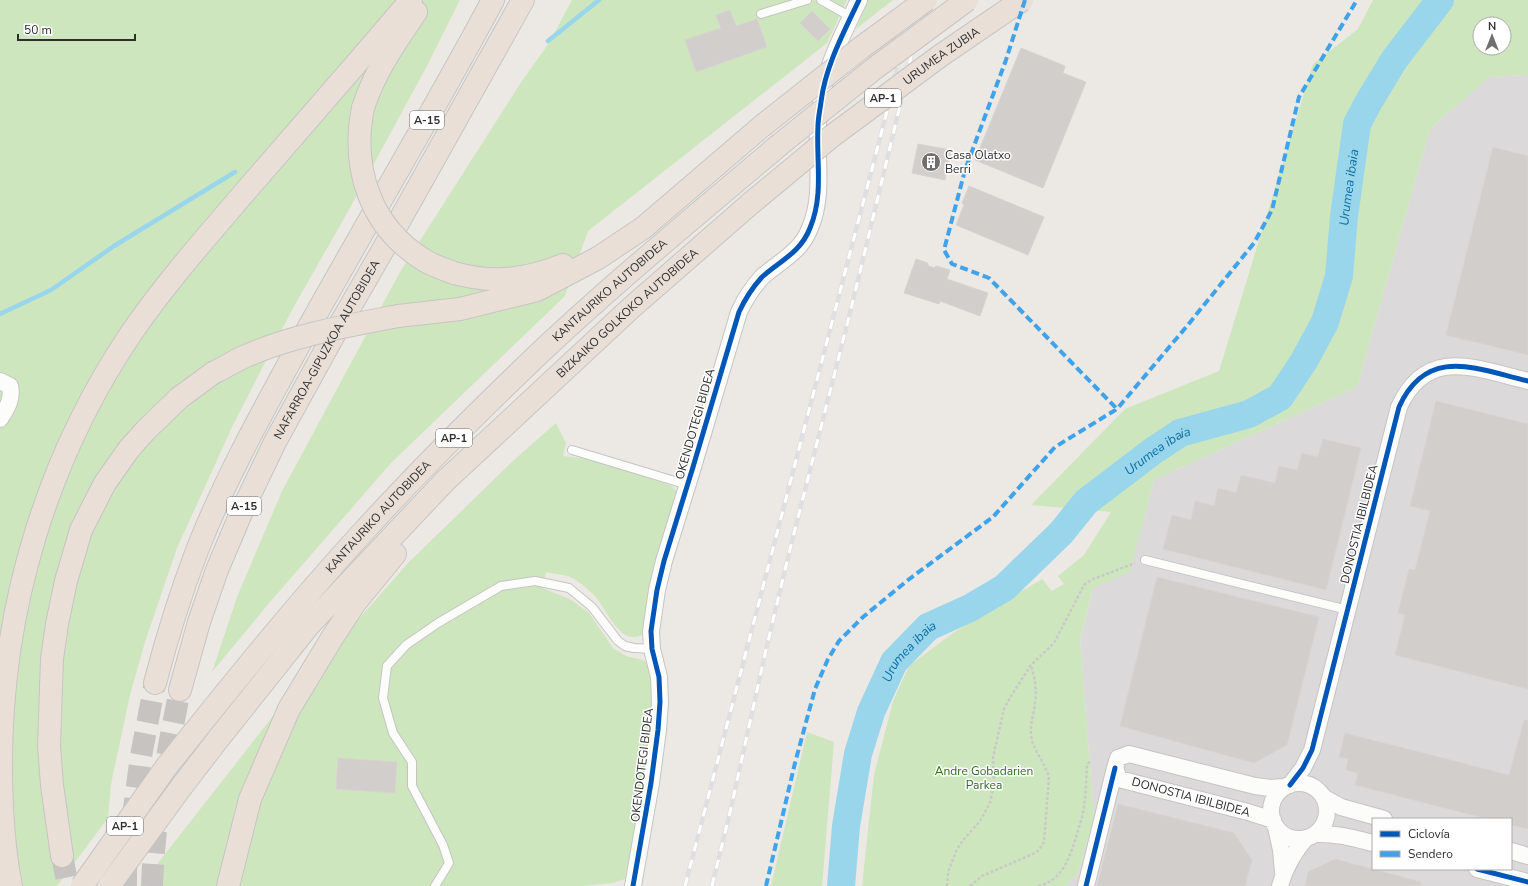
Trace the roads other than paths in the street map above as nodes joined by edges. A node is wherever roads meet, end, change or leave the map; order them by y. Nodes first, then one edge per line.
1 (411, 0) edge
2 (423, 0) edge
3 (481, 0) edge
4 (493, 0) edge
5 (523, 0) edge
6 (535, 0) edge
7 (806, 0) edge
8 (821, 0) edge
9 (859, 0) edge
10 (926, 0) edge
11 (967, 0) edge
12 (1022, 0) edge
13 (761, 14) dead end
14 (851, 17) junction
15 (509, 26) junction
16 (469, 45) junction
17 (719, 162) junction
18 (750, 204) joint
19 (0, 381) edge
20 (1528, 381) edge
21 (0, 419) edge
22 (506, 423) junction
23 (572, 450) dead end
24 (688, 485) junction
25 (1145, 560) road end
26 (24, 572) junction
27 (1348, 610) junction
28 (0, 633) edge
29 (652, 649) junction
30 (155, 683) tunnel mouth
31 (180, 690) tunnel mouth
32 (1115, 768) junction
33 (1287, 786) junction
34 (1323, 797) junction
35 (1380, 818) edge
36 (1274, 824) junction
37 (1311, 836) junction
38 (1372, 843) edge
39 (1512, 851) edge
40 (62, 856) tunnel mouth
41 (1528, 856) edge
42 (1481, 870) edge
43 (9, 878) edge
44 (1281, 879) edge
45 (1528, 882) edge
46 (82, 886) edge
47 (109, 886) edge
48 (228, 886) edge
49 (435, 886) edge
50 (633, 886) edge
51 (1086, 886) edge

1 - 26 highway
2 - 17 highway, bridge
3 - 16 highway
4 - 16 highway
5 - 15 highway, NAFARROA-GIPUZKOA AUTOBIDEA
6 - 15 highway
7 - 13 lane
8 - 14 lane
9 - 14 street, OKENDOTEGI BIDEA
10 - 17 highway, bridge
11 - 46 highway, KANTAURIKO AUTOBIDEA / AP-1, bridge
12 - 18 highway, URUMEA ZUBIA / AP-1, bridge
14 - 24 street, OKENDOTEGI BIDEA
15 - 31 highway, NAFARROA-GIPUZKOA AUTOBIDEA / A-15
16 - 30 highway, A-15
17 - 40 highway, bridge
18 - 22 highway, BIZKAIKO GOLKOKO AUTOBIDEA / AP-1
19 - 21 street
20 - 27 street, DONOSTIA IBILBIDEA
22 - 47 highway, KANTAURIKO AUTOBIDEA / AP-1, bridge
22 - 48 highway
23 - 24 lane
24 - 29 street, OKENDOTEGI BIDEA
25 - 27 lane
26 - 28 highway
26 - 43 highway
27 - 33 street, DONOSTIA IBILBIDEA
29 - 49 lane
29 - 50 street, OKENDOTEGI BIDEA
32 - 33 street
32 - 36 street, DONOSTIA IBILBIDEA
32 - 51 street
33 - 34 street
33 - 36 street
34 - 35 street
34 - 37 street
36 - 37 street
36 - 44 street
37 - 38 street
37 - 44 street
39 - 41 street
42 - 45 street

